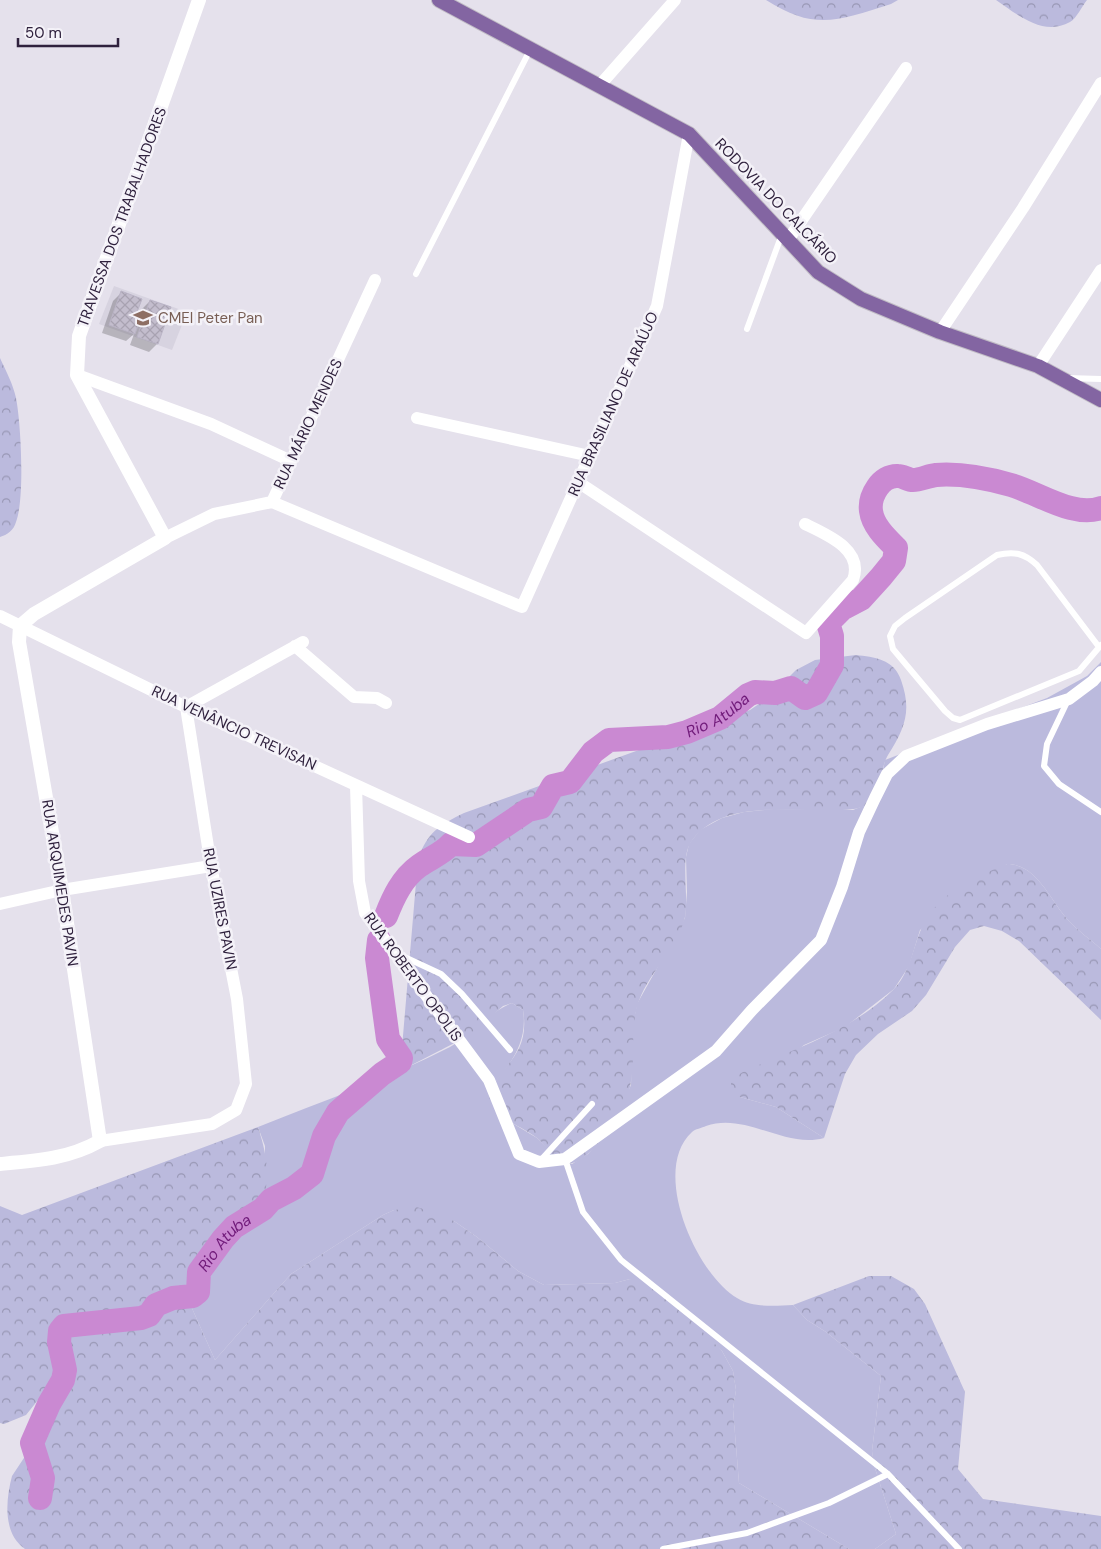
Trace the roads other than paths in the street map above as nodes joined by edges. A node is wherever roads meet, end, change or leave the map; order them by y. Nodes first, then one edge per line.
1 (199, 0) edge
2 (439, 0) edge
3 (675, 0) edge
4 (531, 48) junction
5 (906, 68) dead end
6 (1101, 83) edge
7 (600, 85) junction
8 (689, 134) junction
9 (785, 237) junction
10 (1101, 270) edge
11 (416, 274) dead end
12 (375, 280) dead end
13 (747, 328) dead end
14 (940, 332) junction
15 (1038, 366) junction
16 (77, 375) junction
17 (1061, 378) junction
18 (1101, 379) edge
19 (1101, 400) edge
20 (416, 418) dead end
21 (590, 456) junction
22 (291, 461) junction
23 (578, 482) junction
24 (272, 502) junction
25 (806, 524) dead end
26 (165, 538) junction
27 (0, 616) edge
28 (20, 626) junction
29 (1100, 646) edge
30 (1101, 672) edge
31 (1069, 699) junction
32 (386, 703) dead end
33 (186, 707) junction
34 (356, 786) junction
35 (1101, 812) edge
36 (469, 837) dead end
37 (211, 866) junction
38 (62, 890) junction
39 (0, 904) edge
40 (394, 953) junction
41 (510, 1050) dead end
42 (592, 1104) dead end
43 (100, 1141) junction
44 (565, 1159) junction
45 (539, 1162) junction
46 (0, 1164) edge
47 (888, 1474) junction
48 (663, 1549) edge
49 (959, 1549) edge

1 - 16 street, TRAVESSA DOS TRABALHADORES
2 - 4 main road, RODOVIA DO CALCÁRIO
3 - 7 street
4 - 7 main road, RODOVIA DO CALCÁRIO
4 - 11 lane
5 - 9 street
6 - 14 street
7 - 8 main road, RODOVIA DO CALCÁRIO
8 - 9 main road, RODOVIA DO CALCÁRIO
8 - 21 street, RUA BRASILIANO DE ARAÚJO
9 - 13 lane
9 - 14 main road, RODOVIA DO CALCÁRIO
10 - 15 street
12 - 22 street, RUA MÁRIO MENDES
14 - 15 main road, RODOVIA DO CALCÁRIO
15 - 17 main road, RODOVIA DO CALCÁRIO
16 - 22 street
16 - 26 street
17 - 18 lane
17 - 19 main road, RODOVIA DO CALCÁRIO
20 - 21 street
21 - 23 street, RUA BRASILIANO DE ARAÚJO
22 - 24 street, RUA MÁRIO MENDES
23 - 24 street, RUA BRASILIANO DE ARAÚJO
23 - 25 street
24 - 26 street, RUA MÁRIO MENDES
26 - 28 street, RUA MÁRIO MENDES
27 - 28 street, RUA VENÂNCIO TREVISAN
28 - 33 street, RUA VENÂNCIO TREVISAN
28 - 38 street, RUA ARQUIMEDES PAVIN
29 - 29 lane
30 - 31 street
31 - 35 lane
31 - 44 street
32 - 33 street
33 - 34 street, RUA VENÂNCIO TREVISAN
33 - 37 street, RUA UZIRES PAVIN
34 - 36 street, RUA VENÂNCIO TREVISAN
34 - 40 street, RUA ROBERTO OPOLIS
37 - 38 street
37 - 43 street, RUA UZIRES PAVIN
38 - 39 street
38 - 43 street, RUA ARQUIMEDES PAVIN
40 - 41 lane
40 - 45 street, RUA ROBERTO OPOLIS
42 - 45 lane
43 - 46 street
44 - 45 street
44 - 47 lane
47 - 48 lane
47 - 49 lane

